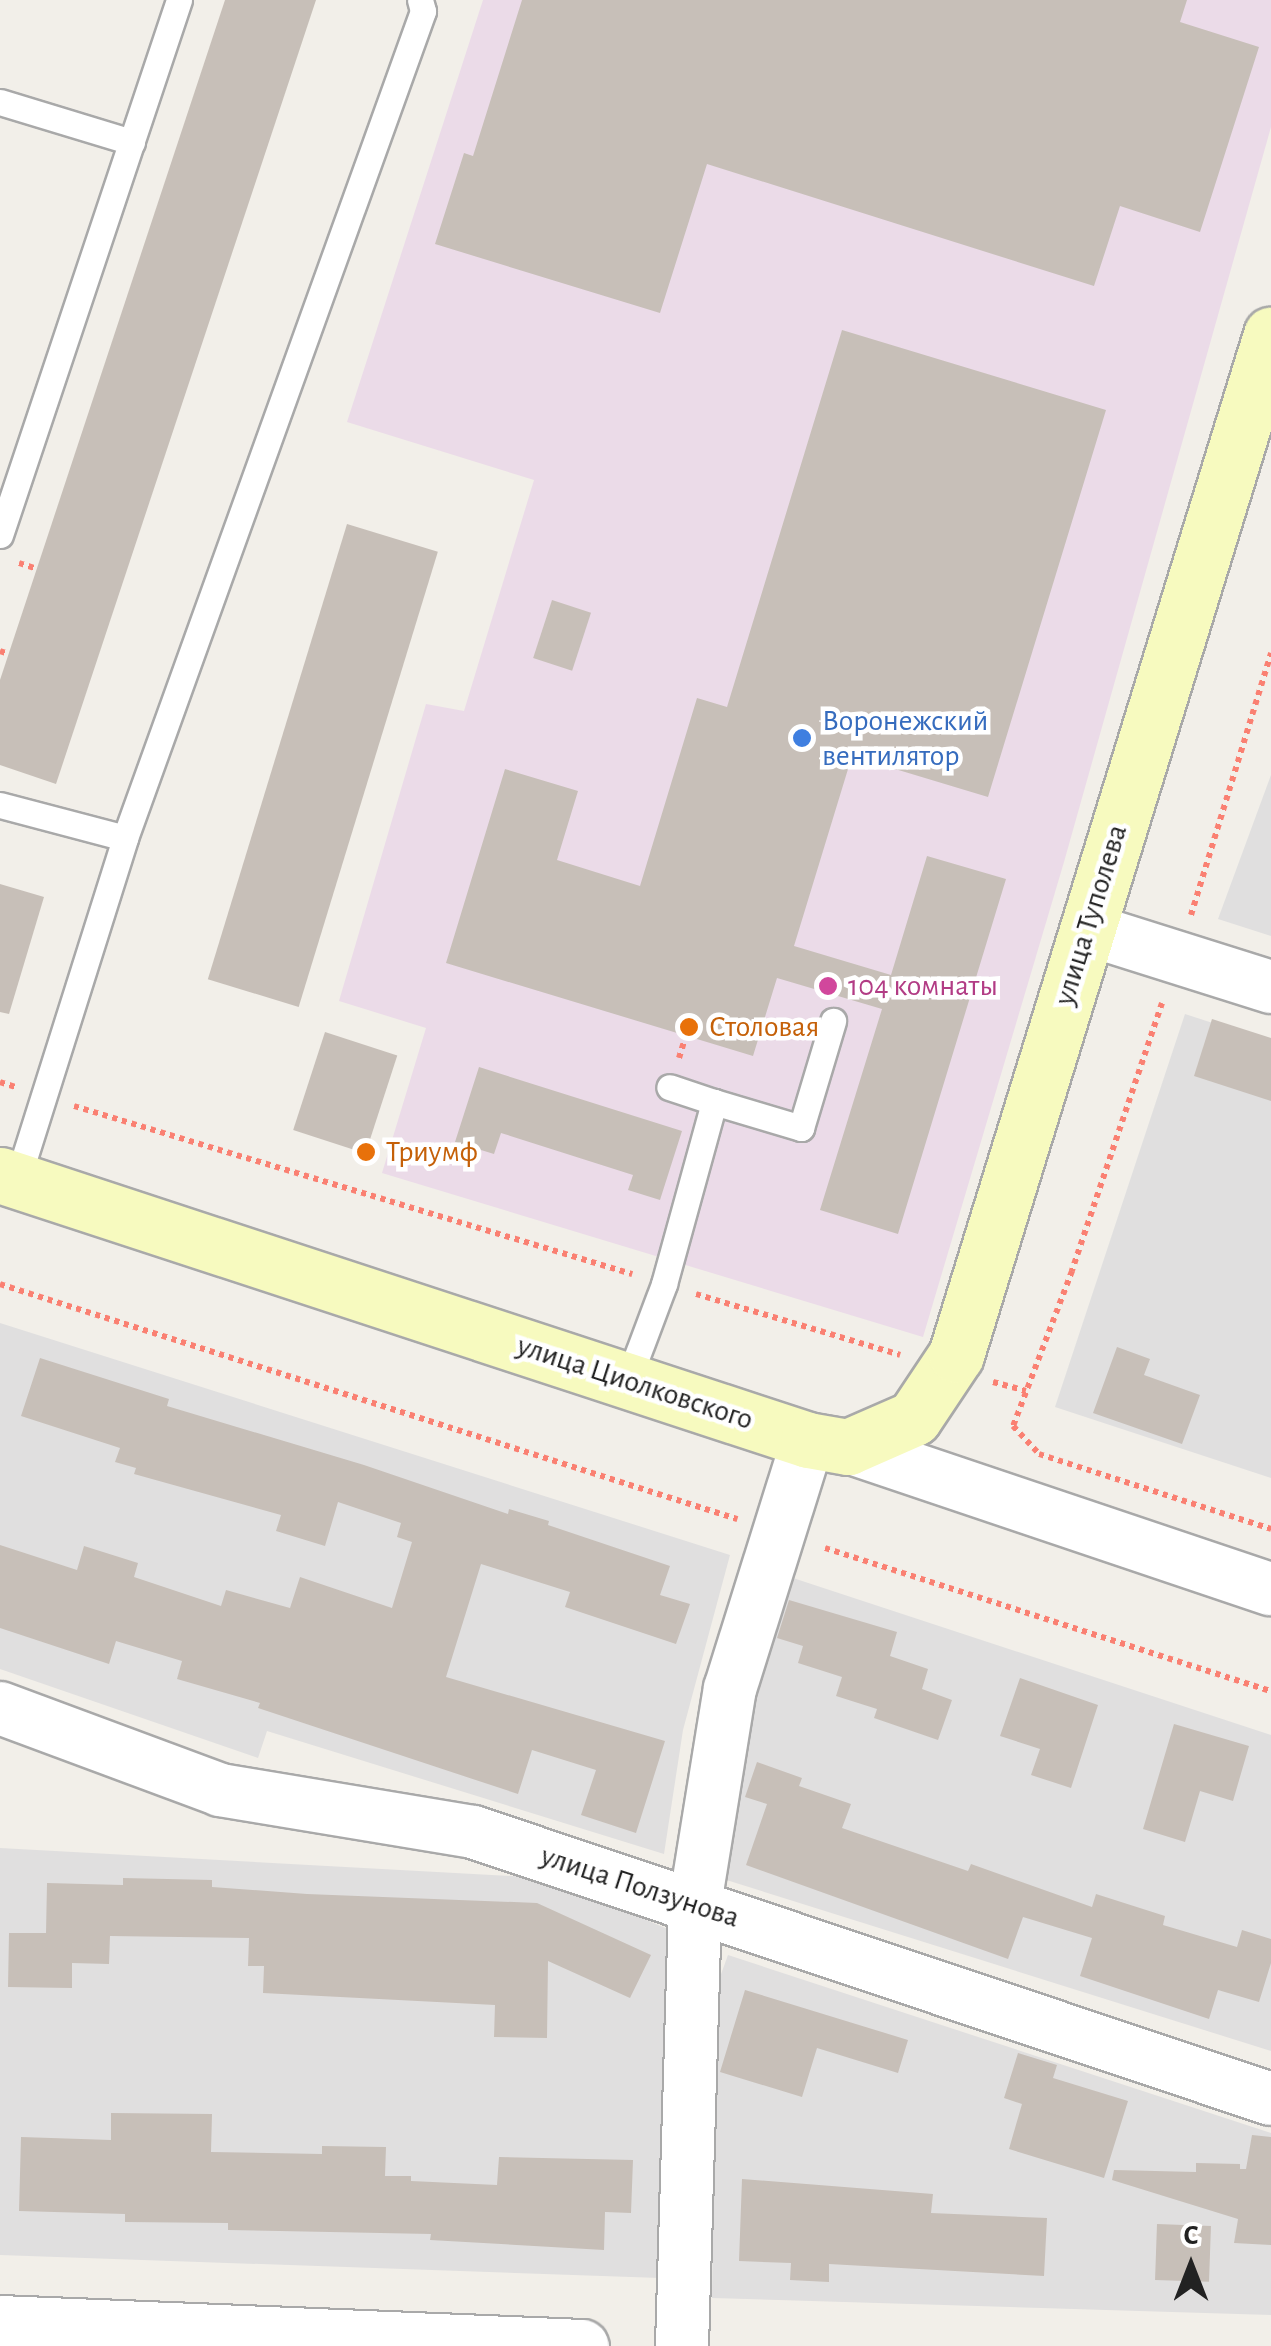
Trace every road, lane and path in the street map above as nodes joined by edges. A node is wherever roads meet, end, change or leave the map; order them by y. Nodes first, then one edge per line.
1 (179, 0) edge
2 (420, 0) edge
3 (0, 102) edge
4 (132, 142) junction
5 (1271, 335) edge
6 (1259, 420) edge
7 (0, 536) edge
8 (1271, 654) edge
9 (0, 805) edge
10 (125, 838) junction
11 (1086, 928) junction
12 (1178, 957) junction
13 (1271, 987) edge
14 (833, 1021) dead end
15 (0, 1082) edge
16 (669, 1088) dead end
17 (43, 1096) junction
18 (714, 1102) junction
19 (9, 1178) edge
20 (0, 1284) edge
21 (664, 1284) junction
22 (946, 1370) junction
23 (628, 1380) junction
24 (1026, 1391) junction
25 (828, 1443) junction
26 (1271, 1530) edge
27 (778, 1533) junction
28 (1271, 1590) edge
29 (1271, 1690) edge
30 (0, 1708) edge
31 (695, 1904) junction
32 (1271, 2099) edge
33 (0, 2322) edge
34 (584, 2346) edge
35 (682, 2346) edge

1 - 4 lane
2 - 10 lane
3 - 4 lane
4 - 7 lane
5 - 6 street, улица Туполева
6 - 11 street, улица Туполева
8 - 12 path
9 - 10 lane
10 - 17 lane
11 - 12 street
11 - 22 street, улица Туполева
12 - 13 street
12 - 24 path
14 - 18 lane
15 - 17 path
16 - 18 lane
17 - 19 lane
17 - 21 path
18 - 21 lane
19 - 23 street, улица Циолковского
20 - 27 path
21 - 22 path
21 - 23 lane
22 - 24 path
22 - 25 street, улица Туполева
23 - 25 street, улица Циолковского
24 - 26 path
25 - 27 street
25 - 28 street, улица Циолковского
27 - 29 path
27 - 31 street
30 - 31 street, улица Ползунова
31 - 32 street, улица Ползунова
31 - 35 street
33 - 34 street

